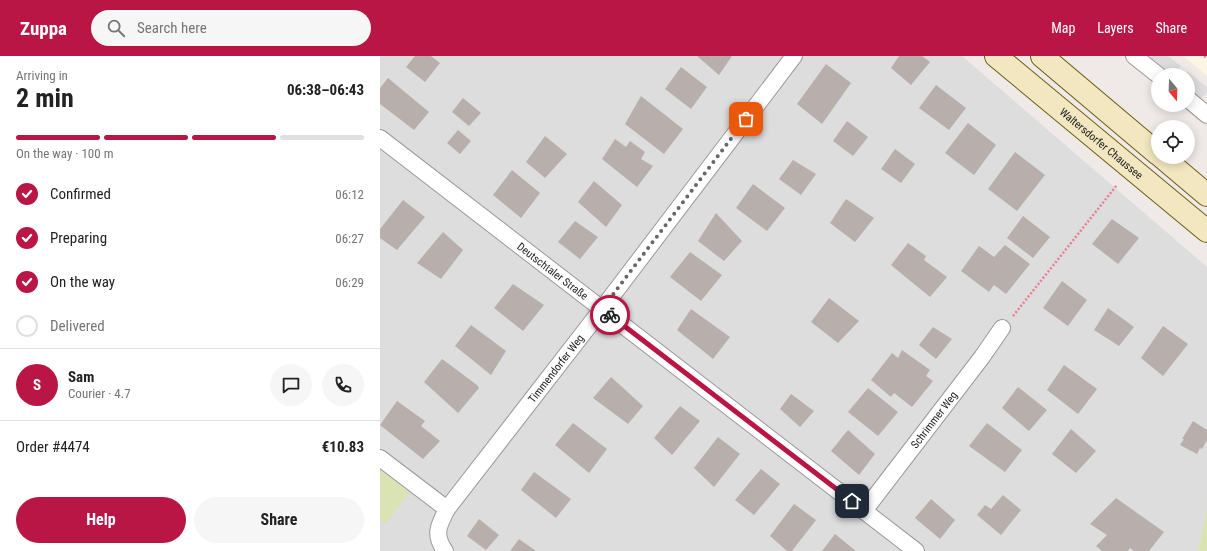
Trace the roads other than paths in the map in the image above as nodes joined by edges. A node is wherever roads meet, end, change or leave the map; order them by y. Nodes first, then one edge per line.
1 (794, 56) edge
2 (996, 56) edge
3 (1042, 56) edge
4 (1134, 56) edge
5 (1151, 69) edge
6 (1195, 106) edge
7 (1207, 115) edge
8 (380, 138) edge
9 (1151, 148) edge
10 (1170, 164) edge
11 (1207, 195) edge
12 (1207, 231) edge
13 (602, 309) junction
14 (1002, 328) road end
15 (380, 458) edge
16 (447, 509) junction
17 (864, 510) junction
18 (445, 551) edge
19 (916, 551) edge

1 - 13 street, Timmendorfer Weg
2 - 12 main road, Waltersdorfer Chaussee
3 - 9 main road
4 - 5 street
6 - 7 street
8 - 13 street, Deutschtaler Straße
10 - 11 main road
13 - 16 street, Timmendorfer Weg
13 - 17 street, Deutschtaler Straße
14 - 17 street, Schrimmer Weg
15 - 16 street
16 - 18 street, Timmendorfer Weg
17 - 19 street, Deutschtaler Straße

